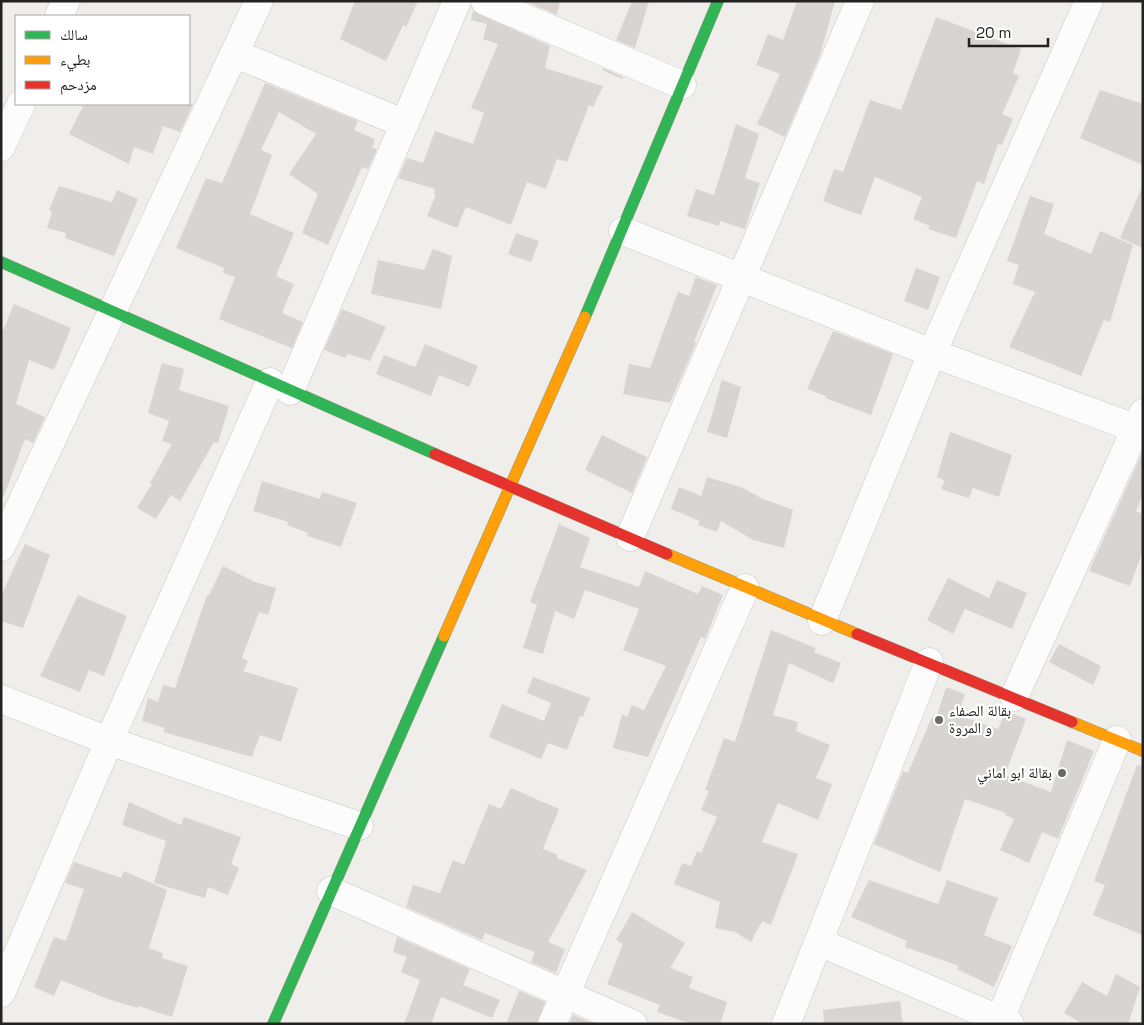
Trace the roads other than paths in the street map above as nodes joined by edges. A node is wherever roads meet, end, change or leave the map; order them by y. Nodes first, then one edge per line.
1 (66, 1) edge
2 (259, 1) edge
3 (457, 1) edge
4 (485, 1) edge
5 (718, 1) edge
6 (860, 1) edge
7 (1089, 1) edge
8 (59, 15) edge
9 (236, 54) junction
10 (682, 85) junction
11 (20, 105) edge
12 (405, 124) junction
13 (1, 147) edge
14 (623, 231) junction
15 (1, 262) edge
16 (740, 278) junction
17 (114, 312) junction
18 (932, 354) junction
19 (280, 387) junction
20 (1140, 424) edge
21 (510, 486) junction
22 (630, 537) junction
23 (1, 547) edge
24 (745, 588) junction
25 (822, 621) junction
26 (928, 662) junction
27 (1014, 697) junction
28 (1, 698) edge
29 (1117, 740) junction
30 (109, 741) junction
31 (1143, 751) edge
32 (359, 826) junction
33 (331, 891) junction
34 (819, 942) junction
35 (9, 950) edge
36 (1, 993) edge
37 (565, 994) junction
38 (1002, 1022) edge
39 (273, 1024) edge
40 (552, 1024) edge
41 (632, 1024) edge
42 (786, 1024) edge

1 - 8 street
2 - 9 street
3 - 12 street
4 - 10 street
5 - 10 street
6 - 16 street
7 - 18 street
9 - 12 street
9 - 17 street
10 - 14 street
11 - 13 street
12 - 19 street
14 - 16 street
14 - 21 street
15 - 17 street
16 - 18 street
16 - 22 street
17 - 19 street
17 - 23 street
18 - 20 street
18 - 25 street
19 - 21 street
19 - 30 street
20 - 27 street
21 - 22 street
21 - 32 street
22 - 24 street
24 - 25 street
24 - 37 street
25 - 26 street
26 - 27 street
26 - 34 street
27 - 29 street
28 - 30 street
29 - 31 street
29 - 38 street
30 - 32 street
30 - 35 street
32 - 33 street
33 - 37 street
33 - 39 street
34 - 38 street
34 - 42 street
35 - 36 street
37 - 40 street
37 - 41 street

